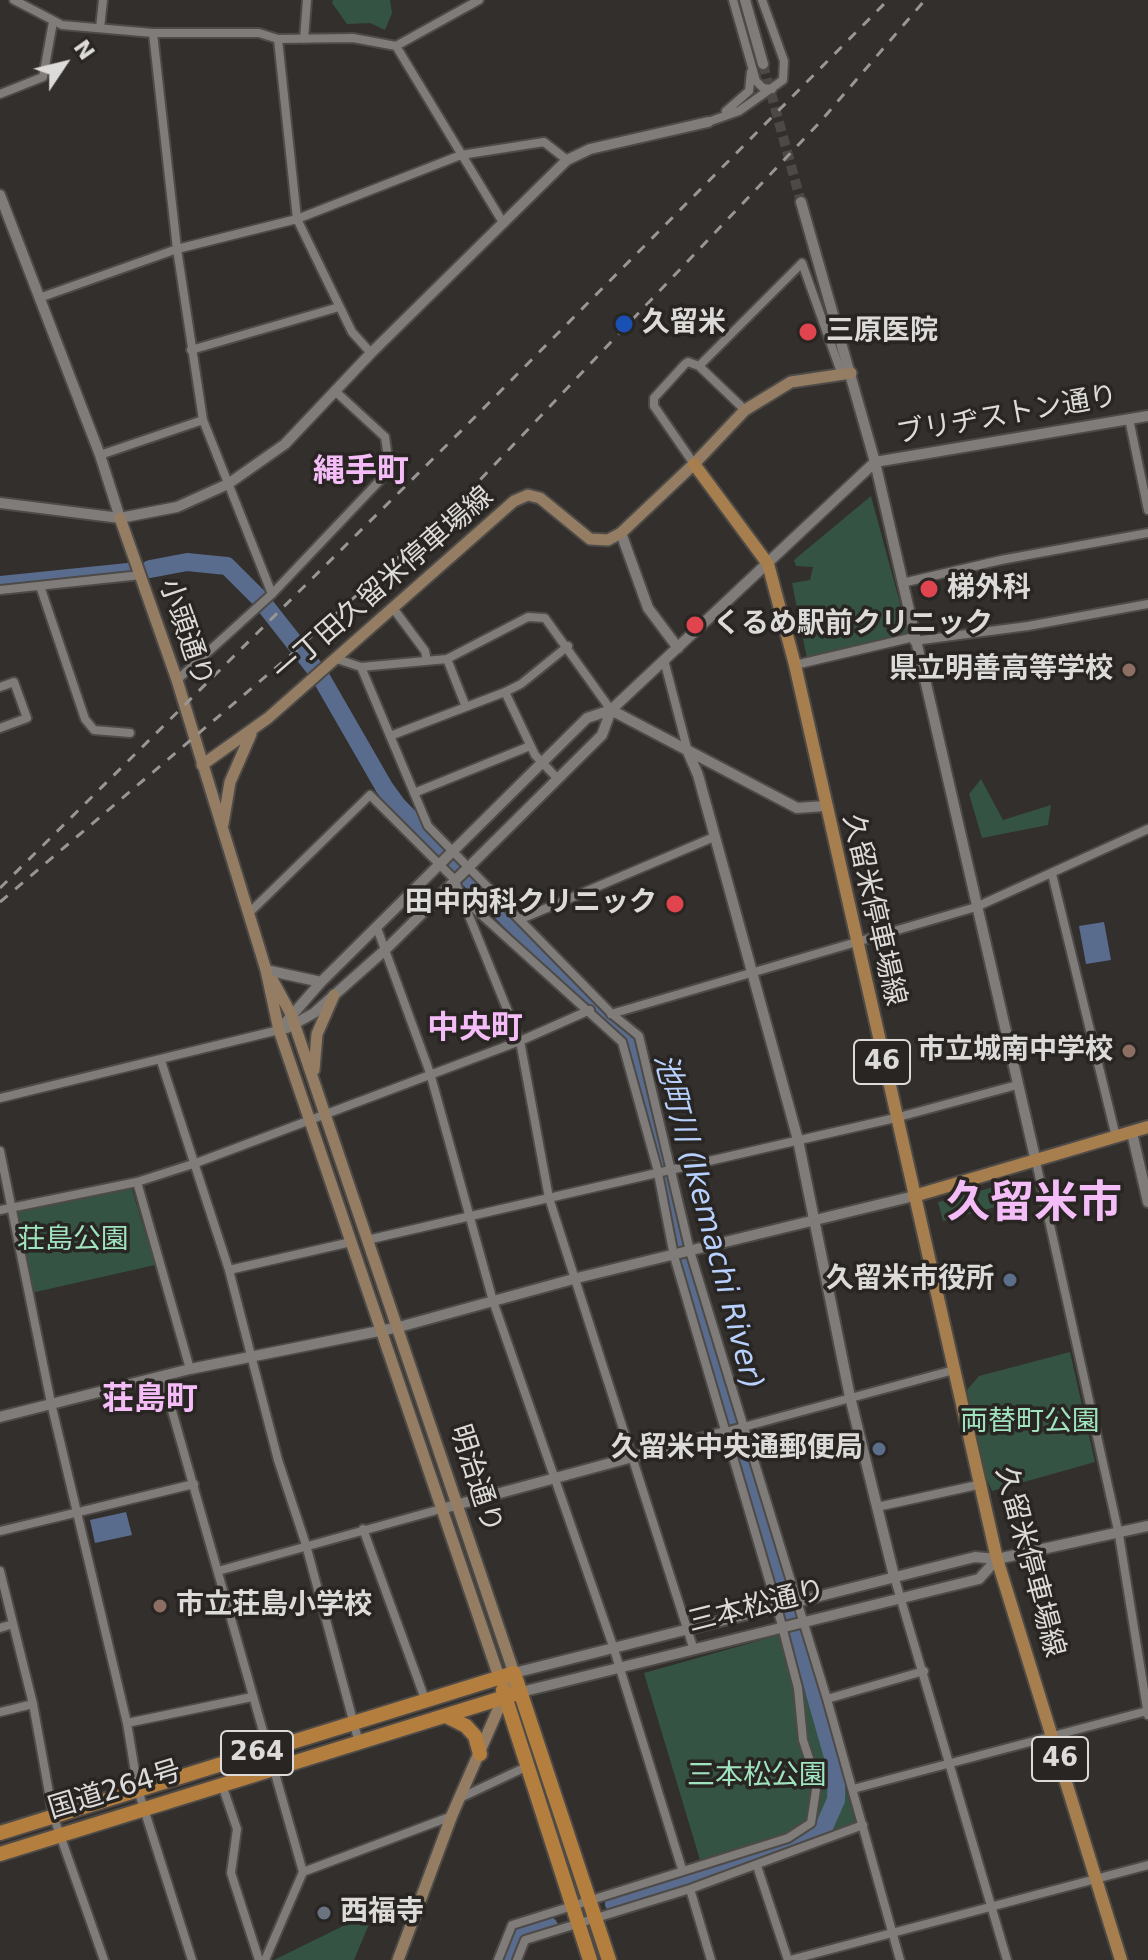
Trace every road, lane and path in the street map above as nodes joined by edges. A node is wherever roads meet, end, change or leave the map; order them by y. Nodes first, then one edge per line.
1 (14, 0) edge
2 (103, 0) edge
3 (307, 0) edge
4 (479, 0) edge
5 (733, 0) edge
6 (745, 0) edge
7 (762, 0) edge
8 (53, 22) junction
9 (100, 28) junction
10 (153, 33) junction
11 (278, 39) junction
12 (304, 39) junction
13 (396, 46) junction
14 (757, 64) junction
15 (773, 89) junction
16 (0, 94) edge
17 (708, 122) junction
18 (461, 155) junction
19 (567, 160) junction
20 (0, 195) edge
21 (801, 202) tunnel mouth
22 (297, 219) junction
23 (502, 221) junction
24 (177, 249) junction
25 (39, 298) junction
26 (339, 307) junction
27 (191, 350) junction
28 (371, 353) junction
29 (699, 366) junction
30 (847, 374) junction
31 (335, 391) junction
32 (745, 410) junction
33 (1148, 416) edge
34 (1129, 419) junction
35 (203, 420) junction
36 (100, 455) junction
37 (875, 462) junction
38 (694, 464) junction
39 (228, 484) junction
40 (0, 503) edge
41 (1148, 510) edge
42 (120, 518) junction
43 (621, 533) junction
44 (1148, 533) edge
45 (768, 564) junction
46 (141, 575) junction
47 (902, 583) junction
48 (40, 586) junction
49 (0, 590) edge
50 (272, 594) junction
51 (1148, 604) edge
52 (393, 608) junction
53 (914, 639) junction
54 (568, 646) junction
55 (678, 648) junction
56 (447, 659) junction
57 (664, 660) junction
58 (334, 661) junction
59 (427, 661) junction
60 (795, 665) junction
61 (361, 667) junction
62 (177, 680) junction
63 (0, 687) edge
64 (505, 692) junction
65 (466, 707) junction
66 (611, 710) junction
67 (0, 728) edge
68 (253, 730) junction
69 (130, 733) dead end
70 (390, 736) junction
71 (530, 746) junction
72 (688, 752) junction
73 (542, 763) junction
74 (202, 765) junction
75 (557, 778) junction
76 (414, 793) junction
77 (825, 806) junction
78 (222, 829) junction
79 (1148, 829) edge
80 (714, 837) junction
81 (454, 850) junction
82 (440, 864) junction
83 (468, 865) junction
84 (1052, 874) junction
85 (454, 879) junction
86 (465, 900) junction
87 (976, 907) junction
88 (248, 914) junction
89 (521, 919) junction
90 (377, 928) junction
91 (856, 943) junction
92 (385, 950) junction
93 (266, 970) junction
94 (750, 972) junction
95 (321, 982) junction
96 (334, 995) junction
97 (590, 1010) junction
98 (291, 1014) junction
99 (612, 1014) junction
100 (598, 1017) junction
101 (295, 1026) junction
102 (279, 1030) junction
103 (520, 1041) junction
104 (161, 1061) junction
105 (430, 1073) junction
106 (314, 1082) junction
107 (1017, 1085) junction
108 (0, 1098) edge
109 (325, 1115) junction
110 (895, 1118) junction
111 (311, 1121) junction
112 (1148, 1127) edge
113 (1132, 1133) junction
114 (1116, 1137) junction
115 (798, 1140) junction
116 (0, 1151) edge
117 (1036, 1162) junction
118 (196, 1163) junction
119 (673, 1169) junction
120 (657, 1173) junction
121 (137, 1182) junction
122 (914, 1196) junction
123 (549, 1198) junction
124 (1148, 1202) edge
125 (11, 1207) junction
126 (0, 1210) edge
127 (469, 1217) junction
128 (812, 1221) junction
129 (367, 1240) junction
130 (351, 1242) junction
131 (690, 1251) junction
132 (674, 1256) junction
133 (229, 1270) junction
134 (577, 1278) junction
135 (493, 1301) junction
136 (399, 1327) junction
137 (380, 1331) junction
138 (252, 1358) junction
139 (190, 1369) junction
140 (954, 1370) junction
141 (163, 1379) junction
142 (850, 1397) junction
143 (51, 1403) junction
144 (0, 1417) edge
145 (741, 1428) junction
146 (725, 1432) junction
147 (631, 1458) junction
148 (555, 1478) junction
149 (194, 1484) junction
150 (982, 1484) junction
151 (455, 1506) junction
152 (877, 1507) junction
153 (441, 1509) junction
154 (78, 1512) junction
155 (1148, 1526) edge
156 (363, 1529) junction
157 (0, 1531) edge
158 (1119, 1535) junction
159 (306, 1545) junction
160 (997, 1559) junction
161 (0, 1571) edge
162 (218, 1571) junction
163 (894, 1576) junction
164 (900, 1597) junction
165 (798, 1602) junction
166 (777, 1607) junction
167 (803, 1620) junction
168 (13, 1624) junction
169 (782, 1625) junction
170 (0, 1628) edge
171 (686, 1628) junction
172 (613, 1646) junction
173 (693, 1647) junction
174 (619, 1665) junction
175 (924, 1671) junction
176 (514, 1673) junction
177 (499, 1677) junction
178 (521, 1692) junction
179 (252, 1697) junction
180 (505, 1697) junction
181 (425, 1699) junction
182 (827, 1699) junction
183 (33, 1704) junction
184 (0, 1712) edge
185 (1148, 1713) edge
186 (446, 1716) junction
187 (354, 1721) junction
188 (127, 1723) junction
189 (1054, 1736) junction
190 (359, 1743) junction
191 (266, 1750) junction
192 (480, 1754) junction
193 (950, 1764) junction
194 (528, 1766) junction
195 (272, 1770) junction
196 (222, 1785) junction
197 (853, 1789) junction
198 (138, 1790) junction
199 (460, 1798) junction
200 (144, 1809) junction
201 (53, 1815) junction
202 (452, 1815) junction
203 (863, 1825) junction
204 (0, 1833) edge
205 (60, 1835) junction
206 (0, 1854) edge
207 (1148, 1865) edge
208 (757, 1866) junction
209 (682, 1869) junction
210 (303, 1872) junction
211 (1096, 1879) junction
212 (690, 1889) junction
213 (589, 1900) junction
214 (573, 1905) junction
215 (991, 1909) junction
216 (595, 1920) junction
217 (578, 1925) junction
218 (892, 1932) junction
219 (104, 1960) edge
220 (192, 1960) edge
221 (259, 1960) edge
222 (265, 1960) edge
223 (398, 1960) edge
224 (498, 1960) edge
225 (517, 1960) edge
226 (590, 1960) edge
227 (609, 1960) edge
228 (711, 1960) edge
229 (789, 1960) edge
230 (900, 1960) edge
231 (1007, 1960) edge
232 (1121, 1960) edge

1 - 8 street
2 - 9 street
3 - 12 street
4 - 13 street
5 - 14 street
6 - 14 street
7 - 15 street
8 - 9 street
8 - 16 street
9 - 10 street
10 - 11 street
10 - 24 street
11 - 12 street
11 - 22 street
12 - 13 street
13 - 18 street
14 - 15 street
14 - 17 street
15 - 17 street
17 - 19 street
18 - 19 street
18 - 22 street
18 - 23 street
19 - 23 street
20 - 25 street
21 - 30 street
22 - 24 street
22 - 26 street
23 - 28 street
24 - 25 street
24 - 27 street
25 - 36 street
26 - 27 street
26 - 28 street
27 - 35 street
28 - 31 street
29 - 30 street
29 - 32 street
29 - 38 street
30 - 32 main road
30 - 37 street
31 - 39 street
31 - 50 street
32 - 38 main road
33 - 34 street, ブリヂストン通り
34 - 37 street, ブリヂストン通り
34 - 41 street
35 - 36 street
35 - 39 street
36 - 42 street
37 - 45 street
37 - 47 street
38 - 43 main road
38 - 45 main road, 46
39 - 42 street
39 - 50 street
40 - 42 street
42 - 46 main road, 小頭通り
43 - 52 main road, 一丁田久留米停車場線
43 - 55 street
44 - 47 street
45 - 55 street
45 - 60 main road, 久留米停車場線 / 46
46 - 48 street
46 - 62 main road, 小頭通り
47 - 53 street
48 - 49 street
48 - 69 street
50 - 62 street
51 - 53 street
52 - 58 main road, 一丁田久留米停車場線
52 - 59 street
53 - 60 street
53 - 87 street
54 - 56 street
54 - 64 street
54 - 66 street
55 - 57 street
56 - 59 street
56 - 65 street
57 - 66 street
57 - 72 street
58 - 61 street
58 - 68 main road, 一丁田久留米停車場線
59 - 61 street
60 - 77 main road, 久留米停車場線 / 46
61 - 70 street
62 - 74 main road, 小頭通り
63 - 67 street
64 - 65 street
64 - 71 street
65 - 70 street
66 - 72 street
66 - 73 street
66 - 75 street
68 - 74 main road, 一丁田久留米停車場線
68 - 78 main road
70 - 76 street
71 - 73 street
71 - 76 street
72 - 77 street
72 - 80 street
73 - 75 street
73 - 81 street
74 - 78 main road
75 - 83 street
76 - 81 street
77 - 91 main road, 久留米停車場線 / 46
78 - 88 main road
79 - 84 street
80 - 89 street
80 - 94 street
81 - 82 street
81 - 83 street
82 - 85 street
82 - 88 street
82 - 90 street
83 - 85 street
83 - 89 street
84 - 87 street
84 - 114 street
85 - 86 street
85 - 92 street
86 - 97 street
86 - 103 street
87 - 91 street
87 - 107 street
88 - 93 main road
89 - 99 street
90 - 92 street
90 - 95 street
91 - 94 street
91 - 110 main road, 久留米停車場線 / 46
92 - 96 street
92 - 105 street
93 - 95 street
93 - 98 main road
93 - 102 main road
94 - 99 street
94 - 115 street
95 - 98 street
96 - 101 street
96 - 106 main road
97 - 100 street
97 - 103 street
98 - 101 main road, 明治通り
98 - 102 street
99 - 100 street
99 - 119 street
100 - 120 street
101 - 102 street
101 - 106 main road, 明治通り
102 - 104 street
102 - 111 main road, 明治通り
103 - 105 street
103 - 123 street
104 - 108 street
104 - 118 street
105 - 109 street
105 - 127 street
106 - 109 main road, 明治通り
107 - 110 street
107 - 117 street
109 - 111 street
109 - 129 main road, 明治通り
110 - 115 street
110 - 122 main road, 久留米停車場線 / 46
111 - 118 street
111 - 130 main road, 明治通り
112 - 113 main road
113 - 114 main road
113 - 124 street
114 - 117 main road
115 - 119 street
115 - 128 street
116 - 125 street
117 - 122 main road
117 - 158 street
118 - 121 street
118 - 133 street
119 - 120 street
119 - 131 street
120 - 123 street
120 - 132 street
121 - 125 street
121 - 139 street
122 - 128 street
122 - 140 main road, 久留米停車場線 / 46
123 - 127 street
123 - 134 street
125 - 126 street
125 - 143 street
127 - 129 street
127 - 135 street
128 - 131 street
128 - 142 street
129 - 136 main road, 明治通り
130 - 133 street
130 - 137 main road, 明治通り
131 - 132 street
131 - 145 street
132 - 134 street
132 - 146 street
133 - 138 street
134 - 135 street
134 - 147 street
135 - 136 street
135 - 148 street
136 - 137 street
136 - 151 main road, 明治通り
137 - 138 street
137 - 153 main road, 明治通り
138 - 139 street
138 - 159 street
139 - 141 street
140 - 142 street
140 - 150 main road, 久留米停車場線 / 46
141 - 143 street
141 - 149 street
142 - 145 street
142 - 152 street
143 - 144 street
143 - 154 street
145 - 146 street
145 - 165 street
146 - 147 street
146 - 166 street
147 - 148 street
147 - 171 street
148 - 151 street
148 - 172 street
149 - 154 street
149 - 162 street
150 - 152 street
150 - 160 main road, 久留米停車場線 / 46
151 - 153 street
151 - 176 main road, 明治通り
152 - 163 street
153 - 156 street
153 - 177 main road, 明治通り
154 - 157 street
154 - 188 street
155 - 158 street, 三本松通り
156 - 159 street
156 - 181 street
158 - 160 street, 三本松通り
158 - 185 street
159 - 162 street
159 - 187 street
160 - 163 street, 三本松通り
160 - 164 street, 三本松通り
160 - 189 main road, 久留米停車場線 / 46
161 - 168 street
162 - 179 street
163 - 164 street
163 - 165 street, 三本松通り
164 - 167 street, 三本松通り
164 - 175 street
165 - 166 street, 三本松通り
165 - 167 street
166 - 169 street
166 - 171 street, 三本松通り
167 - 169 street, 三本松通り
167 - 182 street
168 - 170 street
168 - 183 street
169 - 173 street, 三本松通り
169 - 209 street
171 - 172 street, 三本松通り
171 - 173 street
172 - 174 street
172 - 176 street, 三本松通り
173 - 174 street, 三本松通り
174 - 178 street, 三本松通り
174 - 209 street
175 - 182 street
175 - 193 street
176 - 177 highway, 国道264号 / 264
176 - 178 highway, 明治通り
176 - 180 main road
177 - 180 highway, 明治通り
177 - 181 highway, 国道264号 / 264
178 - 180 highway, 国道264号 / 264
178 - 213 highway, 明治通り
179 - 188 street
179 - 191 street
180 - 186 highway, 国道264号 / 264
180 - 192 main road
180 - 194 highway, 明治通り
181 - 187 highway, 国道264号 / 264
182 - 197 street
183 - 184 street
183 - 201 street
185 - 189 street
186 - 190 highway, 国道264号 / 264
186 - 192 highway
187 - 190 street
187 - 191 highway, 国道264号 / 264
188 - 198 street
189 - 193 street
189 - 211 main road, 久留米停車場線 / 46
190 - 195 highway, 国道264号 / 264
191 - 195 street
191 - 198 highway, 国道264号 / 264
192 - 199 main road
193 - 197 street
193 - 215 street
194 - 199 street
194 - 214 highway, 明治通り
195 - 196 highway, 国道264号 / 264
195 - 210 street
196 - 200 highway, 国道264号 / 264
196 - 221 street
197 - 203 street
198 - 200 street
198 - 201 highway, 国道264号 / 264
199 - 202 main road
200 - 205 highway, 国道264号 / 264
200 - 220 street
201 - 204 highway, 国道264号 / 264
201 - 205 street
202 - 210 street
202 - 223 main road
203 - 208 street
203 - 218 street
205 - 206 highway, 国道264号 / 264
205 - 219 street
207 - 211 street
208 - 212 street
208 - 229 street
209 - 213 street
210 - 222 street
211 - 215 street
211 - 232 main road, 久留米停車場線 / 46
212 - 216 street
212 - 228 street
213 - 214 street
213 - 216 highway, 明治通り
214 - 217 highway, 明治通り
214 - 224 street
215 - 218 street
215 - 231 street
216 - 217 street
216 - 227 highway, 明治通り
217 - 225 street
217 - 226 highway, 明治通り
218 - 229 street
218 - 230 street

